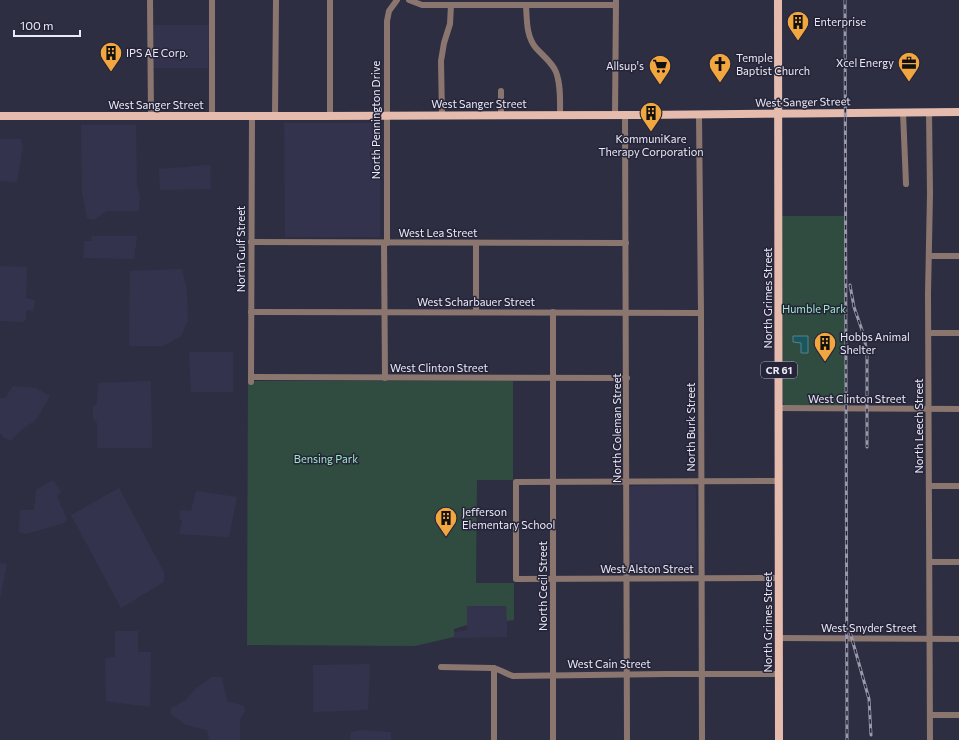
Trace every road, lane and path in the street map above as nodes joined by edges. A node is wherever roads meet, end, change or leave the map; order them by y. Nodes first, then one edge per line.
1 (150, 0) edge
2 (212, 0) edge
3 (276, 0) edge
4 (330, 0) edge
5 (397, 0) edge
6 (410, 0) edge
7 (778, 0) edge
8 (616, 2) edge
9 (451, 5) junction
10 (526, 5) junction
11 (501, 91) dead end
12 (903, 112) junction
13 (929, 112) junction
14 (959, 112) edge
15 (778, 114) junction
16 (151, 115) junction
17 (252, 115) junction
18 (275, 115) junction
19 (330, 115) junction
20 (442, 115) junction
21 (501, 115) junction
22 (560, 115) junction
23 (615, 115) junction
24 (625, 115) junction
25 (698, 115) junction
26 (0, 116) edge
27 (212, 116) junction
28 (386, 116) junction
29 (906, 184) dead end
30 (251, 242) junction
31 (385, 243) junction
32 (476, 243) junction
33 (626, 243) junction
34 (929, 256) junction
35 (959, 256) edge
36 (251, 312) junction
37 (384, 312) junction
38 (476, 312) junction
39 (553, 312) junction
40 (626, 312) junction
41 (701, 312) junction
42 (959, 332) edge
43 (929, 333) junction
44 (384, 378) junction
45 (553, 378) junction
46 (627, 378) junction
47 (251, 380) joint
48 (779, 408) junction
49 (929, 409) junction
50 (959, 409) edge
51 (553, 482) junction
52 (627, 482) junction
53 (701, 482) junction
54 (779, 482) junction
55 (929, 486) junction
56 (959, 486) edge
57 (930, 562) junction
58 (959, 562) edge
59 (779, 578) junction
60 (554, 579) junction
61 (627, 579) junction
62 (701, 579) junction
63 (779, 638) junction
64 (930, 639) junction
65 (959, 639) edge
66 (441, 667) dead end
67 (494, 668) junction
68 (627, 674) junction
69 (702, 674) junction
70 (779, 674) junction
71 (553, 675) junction
72 (930, 715) junction
73 (959, 715) edge
74 (494, 740) edge
75 (553, 740) edge
76 (627, 740) edge
77 (702, 740) edge
78 (779, 740) edge
79 (930, 740) edge

1 - 16 street
2 - 27 street
3 - 18 street
4 - 19 street
5 - 28 street, North Pennington Drive
6 - 9 street
7 - 15 main road, North Grimes Street / CR 61
8 - 10 street
8 - 23 street
9 - 10 street
9 - 20 street
10 - 22 street
11 - 21 street
12 - 13 main road, West Sanger Street
12 - 15 main road, West Sanger Street
12 - 29 street
13 - 14 main road, West Sanger Street
13 - 34 street, North Leech Street
15 - 25 main road, West Sanger Street
15 - 48 main road, North Grimes Street / CR 61
16 - 26 main road, West Sanger Street
16 - 27 main road, West Sanger Street
17 - 18 main road, West Sanger Street
17 - 27 main road, West Sanger Street
17 - 30 street, North Gulf Street
18 - 19 main road, West Sanger Street
19 - 28 main road, West Sanger Street
20 - 21 main road, West Sanger Street
20 - 28 main road, West Sanger Street
21 - 22 main road, West Sanger Street
22 - 23 main road, West Sanger Street
23 - 24 main road, West Sanger Street
24 - 25 main road, West Sanger Street
24 - 33 street, North Coleman Street
25 - 41 street, North Burk Street
28 - 31 street, North Pennington Drive
30 - 31 street, West Lea Street
30 - 36 street, North Gulf Street
31 - 32 street, West Lea Street
31 - 37 street, North Pennington Drive
32 - 33 street, West Lea Street
32 - 38 street
33 - 40 street, North Coleman Street
34 - 35 street
34 - 43 street, North Leech Street
36 - 37 street, West Scharbauer Street
36 - 47 street, North Gulf Street
37 - 38 street, West Scharbauer Street
37 - 44 street, North Pennington Drive
38 - 39 street, West Scharbauer Street
39 - 40 street, West Scharbauer Street
39 - 45 street, North Cecil Street
40 - 41 street, West Scharbauer Street
40 - 46 street, North Coleman Street
41 - 53 street, North Burk Street
42 - 43 street
43 - 49 street, North Leech Street
44 - 45 street, West Clinton Street
44 - 47 street, West Clinton Street
45 - 46 street, West Clinton Street
45 - 51 street, North Cecil Street
46 - 52 street, North Coleman Street
48 - 49 street, West Clinton Street
48 - 54 main road, North Grimes Street / CR 61
49 - 50 street, West Clinton Street
49 - 55 street, North Leech Street
51 - 52 street
51 - 60 street, North Cecil Street
51 - 60 street, West Alston Street
52 - 53 street
52 - 61 street, North Coleman Street
53 - 54 street
53 - 62 street, North Burk Street
54 - 59 main road, North Grimes Street / CR 61
55 - 56 street
55 - 57 street, North Leech Street
57 - 58 street
57 - 64 street, North Leech Street
59 - 62 street, West Alston Street
59 - 63 main road, North Grimes Street / CR 61
60 - 61 street, West Alston Street
60 - 71 street, North Cecil Street
61 - 62 street, West Alston Street
61 - 68 street, North Coleman Street
62 - 69 street, North Burk Street
63 - 64 street, West Snyder Street
63 - 70 main road, North Grimes Street / CR 61
64 - 65 street, West Snyder Street
64 - 72 street, North Leech Street
66 - 67 street, West Cain Street
67 - 71 street, West Cain Street
67 - 74 street
68 - 69 street, West Cain Street
68 - 71 street, West Cain Street
68 - 76 street, North Coleman Street
69 - 70 street, West Cain Street
69 - 77 street, North Burk Street
70 - 78 main road, North Grimes Street / CR 61
71 - 75 street, North Cecil Street
72 - 73 street
72 - 79 street, North Leech Street

